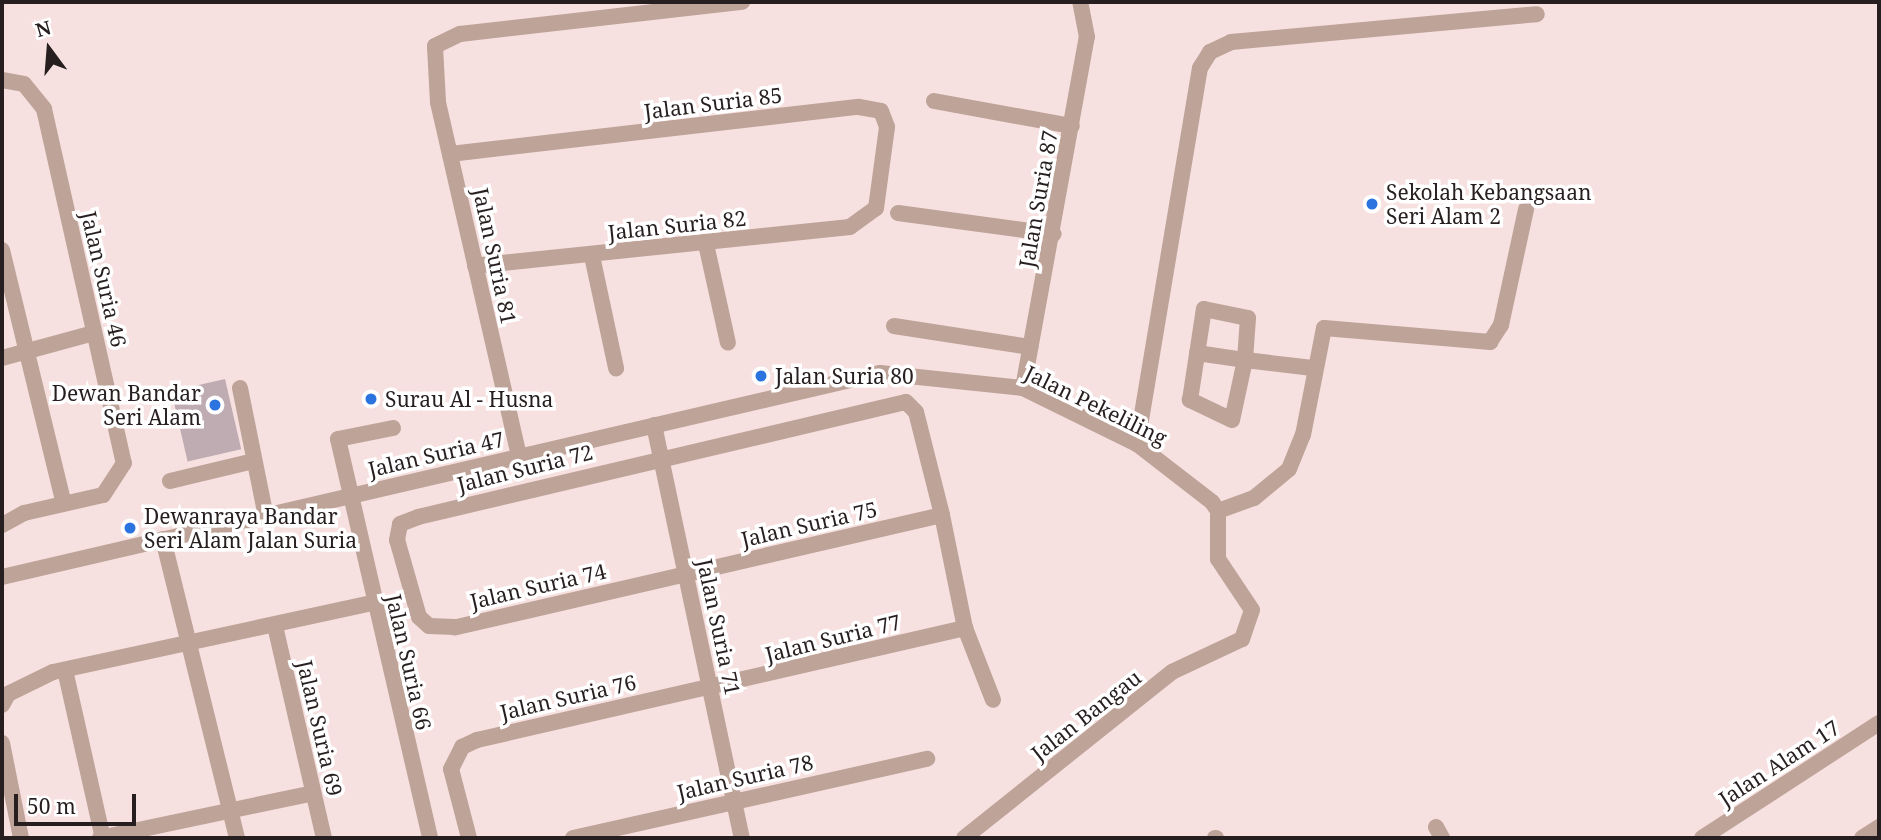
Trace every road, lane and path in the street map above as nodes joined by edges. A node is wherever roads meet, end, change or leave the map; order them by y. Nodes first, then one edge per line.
1 (742, 2) edge
2 (1083, 9) edge
3 (1537, 15) dead end
4 (2, 80) edge
5 (934, 101) dead end
6 (1072, 126) junction
7 (450, 154) junction
8 (876, 208) joint
9 (1526, 209) dead end
10 (898, 213) dead end
11 (1054, 234) junction
12 (706, 244) junction
13 (2, 250) edge
14 (592, 256) junction
15 (475, 266) junction
16 (894, 326) dead end
17 (94, 333) junction
18 (728, 343) dead end
19 (1030, 347) junction
20 (27, 352) junction
21 (1198, 354) junction
22 (2, 358) edge
23 (1245, 360) junction
24 (616, 368) dead end
25 (1313, 368) junction
26 (880, 373) joint
27 (240, 388) dead end
28 (1023, 388) junction
29 (654, 425) junction
30 (393, 428) dead end
31 (1137, 444) junction
32 (519, 456) junction
33 (661, 456) junction
34 (254, 461) junction
35 (170, 481) dead end
36 (348, 495) junction
37 (64, 503) junction
38 (1218, 511) junction
39 (265, 512) junction
40 (942, 515) junction
41 (2, 525) edge
42 (163, 539) junction
43 (686, 573) junction
44 (2, 577) edge
45 (414, 602) joint
46 (373, 603) junction
47 (275, 626) junction
48 (965, 628) junction
49 (190, 644) junction
50 (65, 670) junction
51 (710, 686) junction
52 (993, 700) dead end
53 (2, 705) edge
54 (1879, 723) edge
55 (2, 743) edge
56 (927, 759) dead end
57 (313, 793) junction
58 (736, 799) junction
59 (230, 810) junction
60 (1879, 827) edge
61 (1720, 833) edge
62 (21, 838) edge
63 (102, 838) edge
64 (237, 838) edge
65 (324, 838) edge
66 (430, 838) edge
67 (469, 838) edge
68 (573, 838) edge
69 (742, 838) edge
70 (964, 838) edge
71 (1702, 838) edge
72 (1861, 838) edge

1 - 7 street, Jalan Suria 81
2 - 6 street, Jalan Suria 87
3 - 31 street
4 - 17 street, Jalan Suria 46
5 - 6 street
6 - 11 street, Jalan Suria 87
7 - 8 street, Jalan Suria 85
7 - 15 street, Jalan Suria 81
8 - 12 street, Jalan Suria 82
9 - 25 street
10 - 11 street
11 - 19 street, Jalan Suria 87
12 - 14 street, Jalan Suria 82
12 - 18 street
13 - 20 street
14 - 15 street, Jalan Suria 82
14 - 24 street
15 - 32 street, Jalan Suria 81
16 - 19 street
17 - 20 street
17 - 37 street, Jalan Suria 46
19 - 28 street, Jalan Suria 87
20 - 22 street
20 - 37 street
21 - 23 street
21 - 23 street
21 - 23 street
23 - 25 street
25 - 38 street
26 - 28 street, Jalan Pekeliling
26 - 29 street, Jalan Suria 47
27 - 34 street
28 - 31 street, Jalan Pekeliling
29 - 32 street, Jalan Suria 47
29 - 33 street, Jalan Suria 71
30 - 36 street, Jalan Suria 66
31 - 38 street, Jalan Pekeliling
32 - 36 street, Jalan Suria 47
33 - 40 street, Jalan Suria 72
33 - 43 street, Jalan Suria 71
33 - 45 street, Jalan Suria 72
34 - 35 street
34 - 39 street
36 - 39 street, Jalan Suria 47
36 - 46 street, Jalan Suria 66
37 - 41 street
38 - 70 street, Jalan Bangau
39 - 42 street, Jalan Suria 47
40 - 43 street, Jalan Suria 75
40 - 48 street
42 - 44 street, Jalan Suria 47
42 - 49 street
43 - 45 street, Jalan Suria 74
43 - 51 street, Jalan Suria 71
46 - 47 street
46 - 66 street, Jalan Suria 66
47 - 49 street
47 - 57 street, Jalan Suria 69
48 - 51 street, Jalan Suria 77
48 - 52 street
49 - 50 street
49 - 59 street
50 - 53 street
50 - 63 street
51 - 58 street, Jalan Suria 71
51 - 67 street, Jalan Suria 76
54 - 61 street, Jalan Alam 17
55 - 62 street
56 - 58 street, Jalan Suria 78
57 - 59 street
57 - 65 street, Jalan Suria 69
58 - 68 street, Jalan Suria 78
58 - 69 street, Jalan Suria 71
59 - 63 street
59 - 64 street
60 - 72 street
61 - 71 street, Jalan Alam 17

